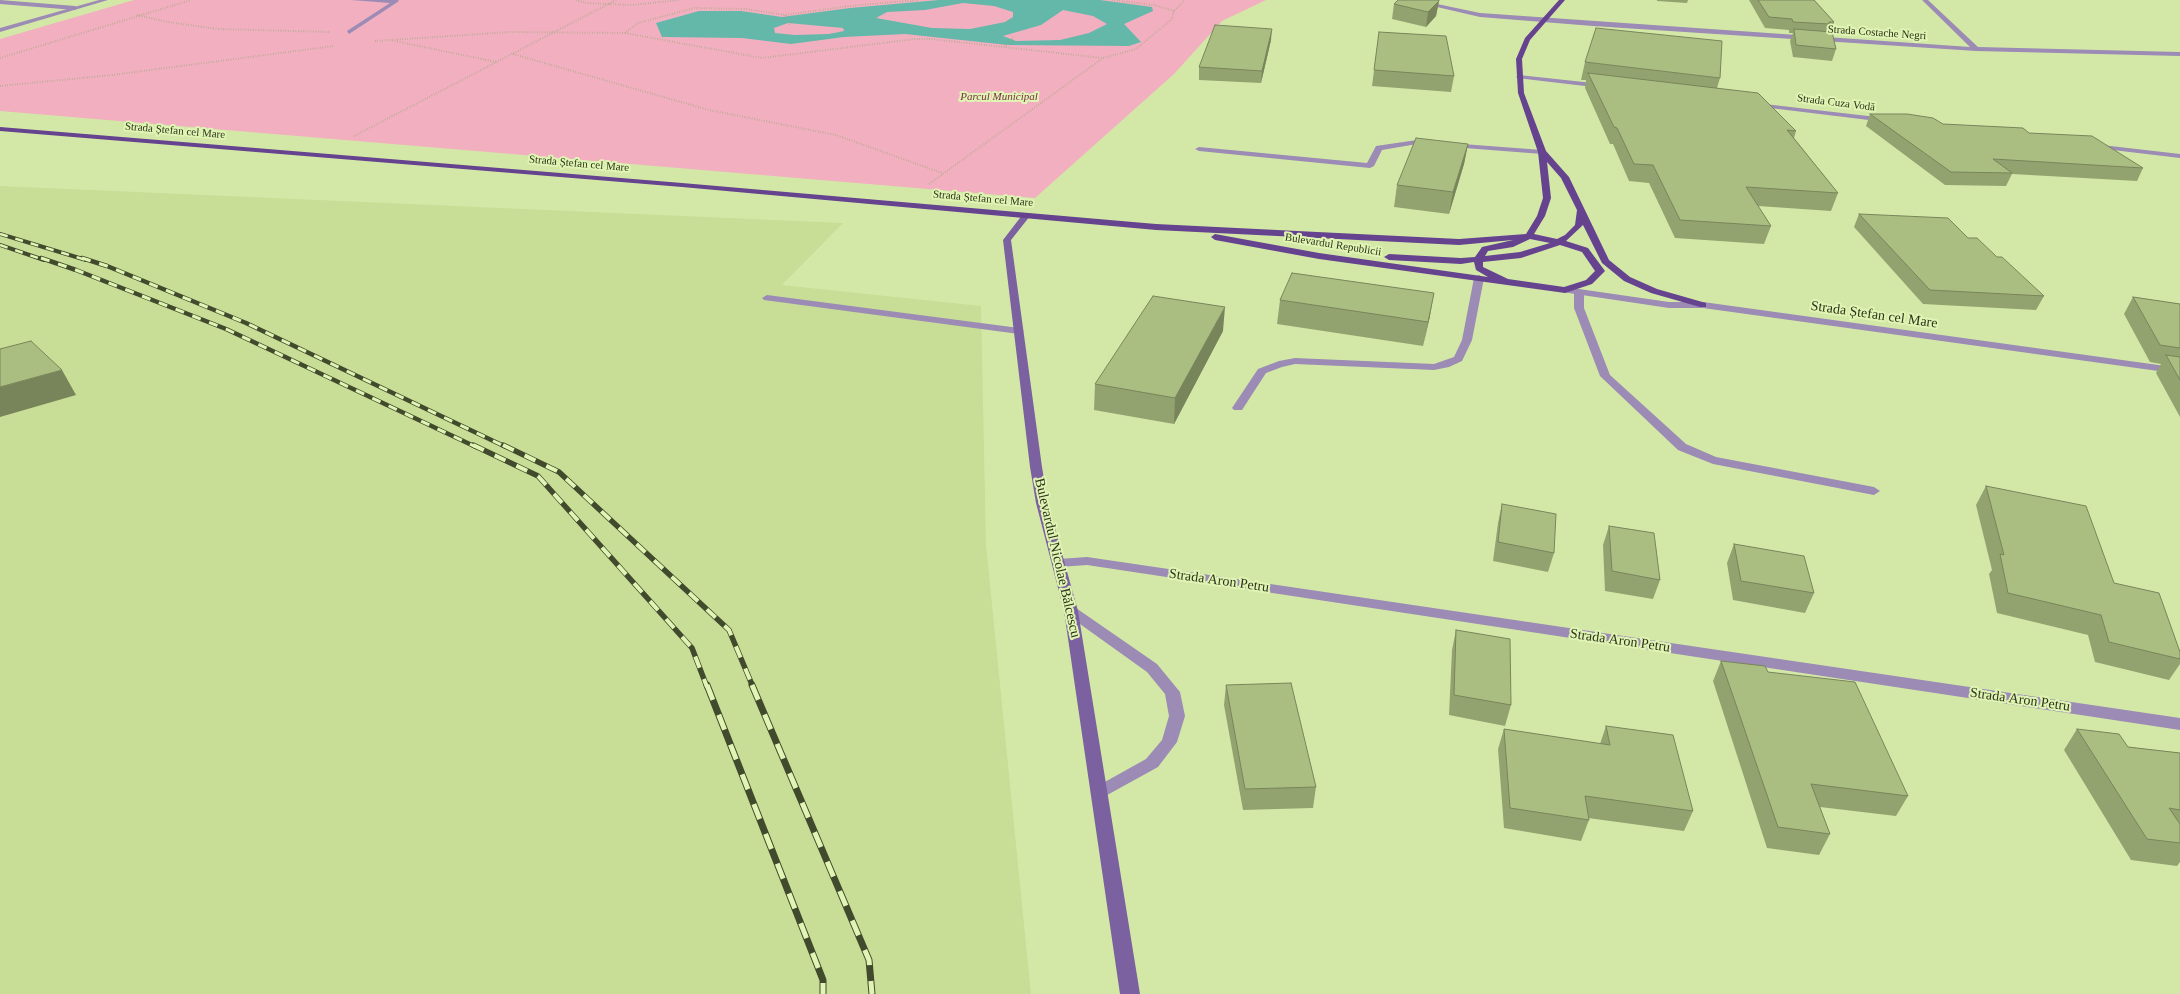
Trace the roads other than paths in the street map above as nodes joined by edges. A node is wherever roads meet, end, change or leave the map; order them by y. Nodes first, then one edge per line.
1 (4, 0) edge
2 (92, 0) edge
3 (105, 0) edge
4 (354, 0) edge
5 (1410, 0) edge
6 (1562, 0) edge
7 (1925, 0) edge
8 (0, 2) edge
9 (72, 9) junction
10 (1544, 20) junction
11 (0, 30) edge
12 (349, 32) road end
13 (1976, 49) junction
14 (2180, 54) edge
15 (1519, 77) junction
16 (1609, 87) edge
17 (1746, 104) edge
18 (1894, 122) edge
19 (0, 129) edge
20 (1437, 144) edge
21 (1447, 144) edge
22 (2091, 145) edge
23 (1199, 149) dead end
24 (1542, 152) junction
25 (2180, 156) edge
26 (1581, 208) junction
27 (1026, 216) junction
28 (1156, 227) junction
29 (1528, 236) junction
30 (1559, 242) junction
31 (1267, 246) junction
32 (1478, 259) junction
33 (1605, 261) junction
34 (1600, 271) junction
35 (1479, 278) junction
36 (1504, 282) junction
37 (1565, 290) junction
38 (1580, 292) junction
39 (767, 298) dead end
40 (1703, 305) junction
41 (1019, 331) junction
42 (2180, 371) edge
43 (1238, 408) dead end
44 (1874, 491) dead end
45 (1059, 563) junction
46 (1071, 611) junction
47 (2180, 724) edge
48 (1100, 793) junction
49 (1130, 994) edge

1 - 8 street
2 - 9 street
3 - 9 street
4 - 12 street
5 - 10 street, Strada Costache Negri
6 - 10 main road
7 - 13 street
8 - 9 street
9 - 11 street
10 - 13 street, Strada Costache Negri
10 - 15 main road
13 - 14 street, Strada Costache Negri
15 - 16 street
15 - 24 main road
17 - 18 street, Strada Cuza Vodă
19 - 27 main road, Strada Ștefan cel Mare
20 - 23 street
21 - 24 street
22 - 25 street
24 - 26 main road
24 - 29 main road
26 - 30 main road, Bulevardul Republicii
26 - 33 main road
27 - 28 main road, Strada Ștefan cel Mare
27 - 41 main road, Bulevardul Nicolae Bălcescu
28 - 29 main road, Bulevardul Republicii
28 - 31 main road
29 - 30 main road, Bulevardul Republicii
29 - 32 main road
30 - 32 main road, Bulevardul Republicii
30 - 34 main road, Bulevardul Republicii
31 - 32 main road, Bulevardul Republicii
31 - 35 main road, Bulevardul Republicii
32 - 36 main road
33 - 34 main road
33 - 40 main road
34 - 37 main road, Bulevardul Republicii
35 - 36 main road, Bulevardul Republicii
35 - 43 street
36 - 37 main road, Bulevardul Republicii
37 - 38 street, Strada Ștefan cel Mare
38 - 40 street, Strada Ștefan cel Mare
38 - 44 street
39 - 41 street
40 - 42 street, Strada Ștefan cel Mare
41 - 45 main road, Bulevardul Nicolae Bălcescu
45 - 46 main road, Bulevardul Nicolae Bălcescu
45 - 47 street, Strada Aron Petru
46 - 48 main road, Bulevardul Nicolae Bălcescu
46 - 48 street
48 - 49 main road, Bulevardul Nicolae Bălcescu

